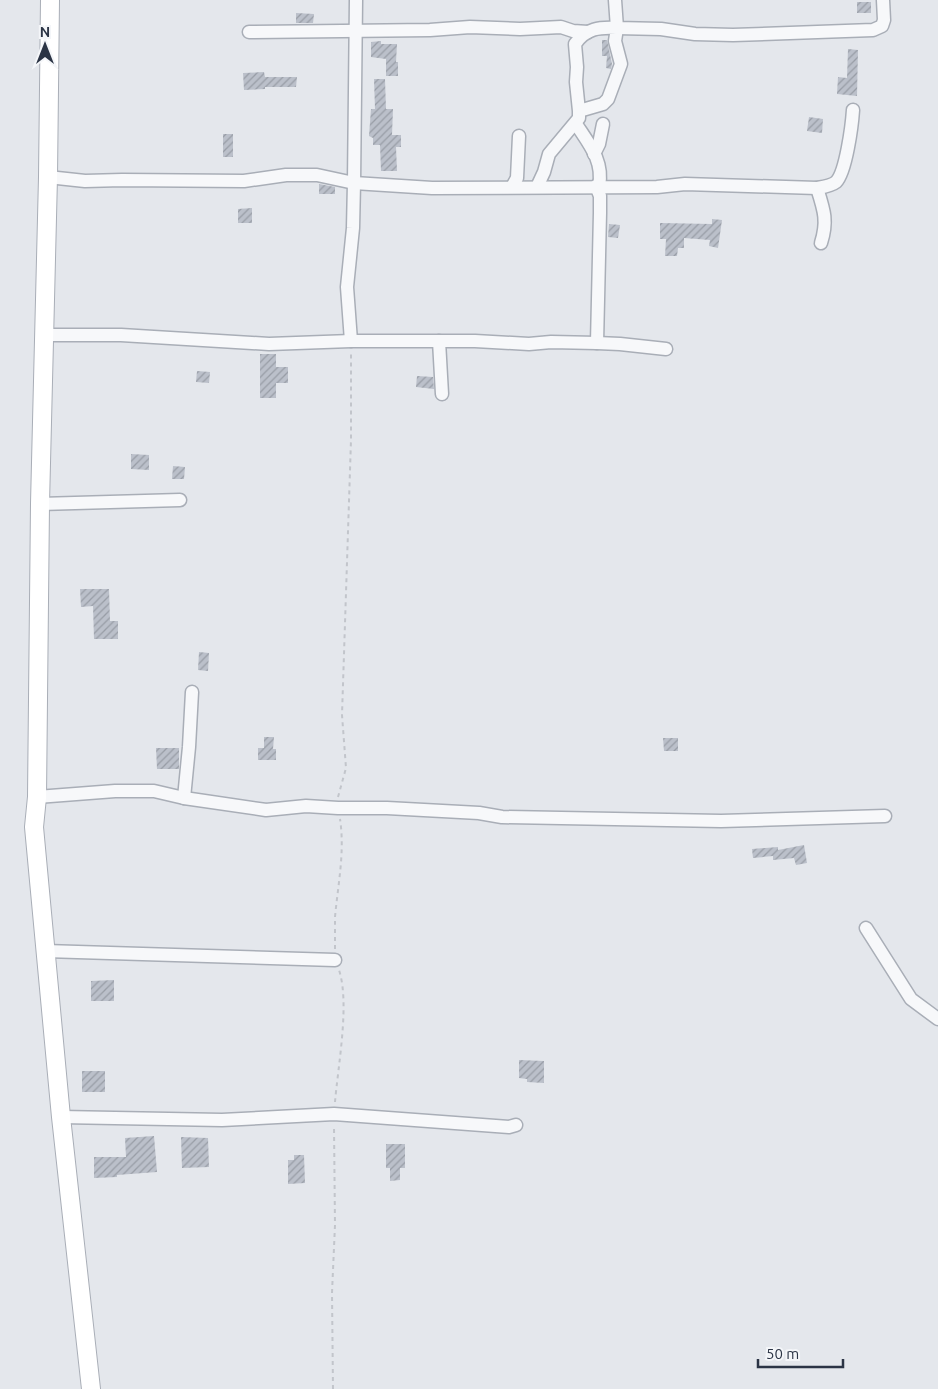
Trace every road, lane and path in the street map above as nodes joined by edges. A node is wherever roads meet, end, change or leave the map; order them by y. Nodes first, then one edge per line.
1 (50, 0) edge
2 (356, 0) edge
3 (615, 0) edge
4 (883, 0) edge
5 (617, 28) junction
6 (355, 31) junction
7 (249, 32) dead end
8 (588, 32) junction
9 (854, 110) dead end
10 (578, 117) junction
11 (603, 124) dead end
12 (519, 136) dead end
13 (594, 154) junction
14 (48, 177) junction
15 (354, 183) junction
16 (598, 186) junction
17 (512, 187) junction
18 (537, 187) junction
19 (817, 188) junction
20 (822, 243) dead end
21 (45, 335) junction
22 (351, 340) junction
23 (439, 342) junction
24 (597, 343) junction
25 (666, 349) dead end
26 (442, 394) dead end
27 (180, 500) dead end
28 (40, 504) junction
29 (192, 692) dead end
30 (37, 797) junction
31 (184, 798) junction
32 (338, 808) junction
33 (885, 816) dead end
34 (866, 928) dead end
35 (45, 951) junction
36 (335, 960) junction
37 (938, 1019) edge
38 (334, 1114) junction
39 (61, 1117) junction
40 (516, 1125) dead end
41 (91, 1389) edge
42 (333, 1389) edge

1 - 14 street
2 - 6 street
3 - 5 street
4 - 5 street
5 - 8 street
5 - 10 street
6 - 7 street
6 - 8 street
6 - 15 street
8 - 10 street
9 - 19 street
10 - 13 street
10 - 18 street
11 - 13 street
12 - 17 street
13 - 16 street
14 - 15 street
14 - 21 street
15 - 17 street
15 - 22 street
16 - 18 street
16 - 19 street
16 - 24 street
17 - 18 street
19 - 20 street
21 - 22 street
21 - 28 street
22 - 23 street
22 - 32 path
23 - 24 street
23 - 26 street
24 - 25 street
27 - 28 street
28 - 30 street
29 - 31 street
30 - 31 street
30 - 35 street
31 - 32 street
32 - 33 street
32 - 36 path
34 - 37 street
35 - 36 street
35 - 39 street
36 - 38 path
38 - 39 street
38 - 40 street
38 - 42 path
39 - 41 street

